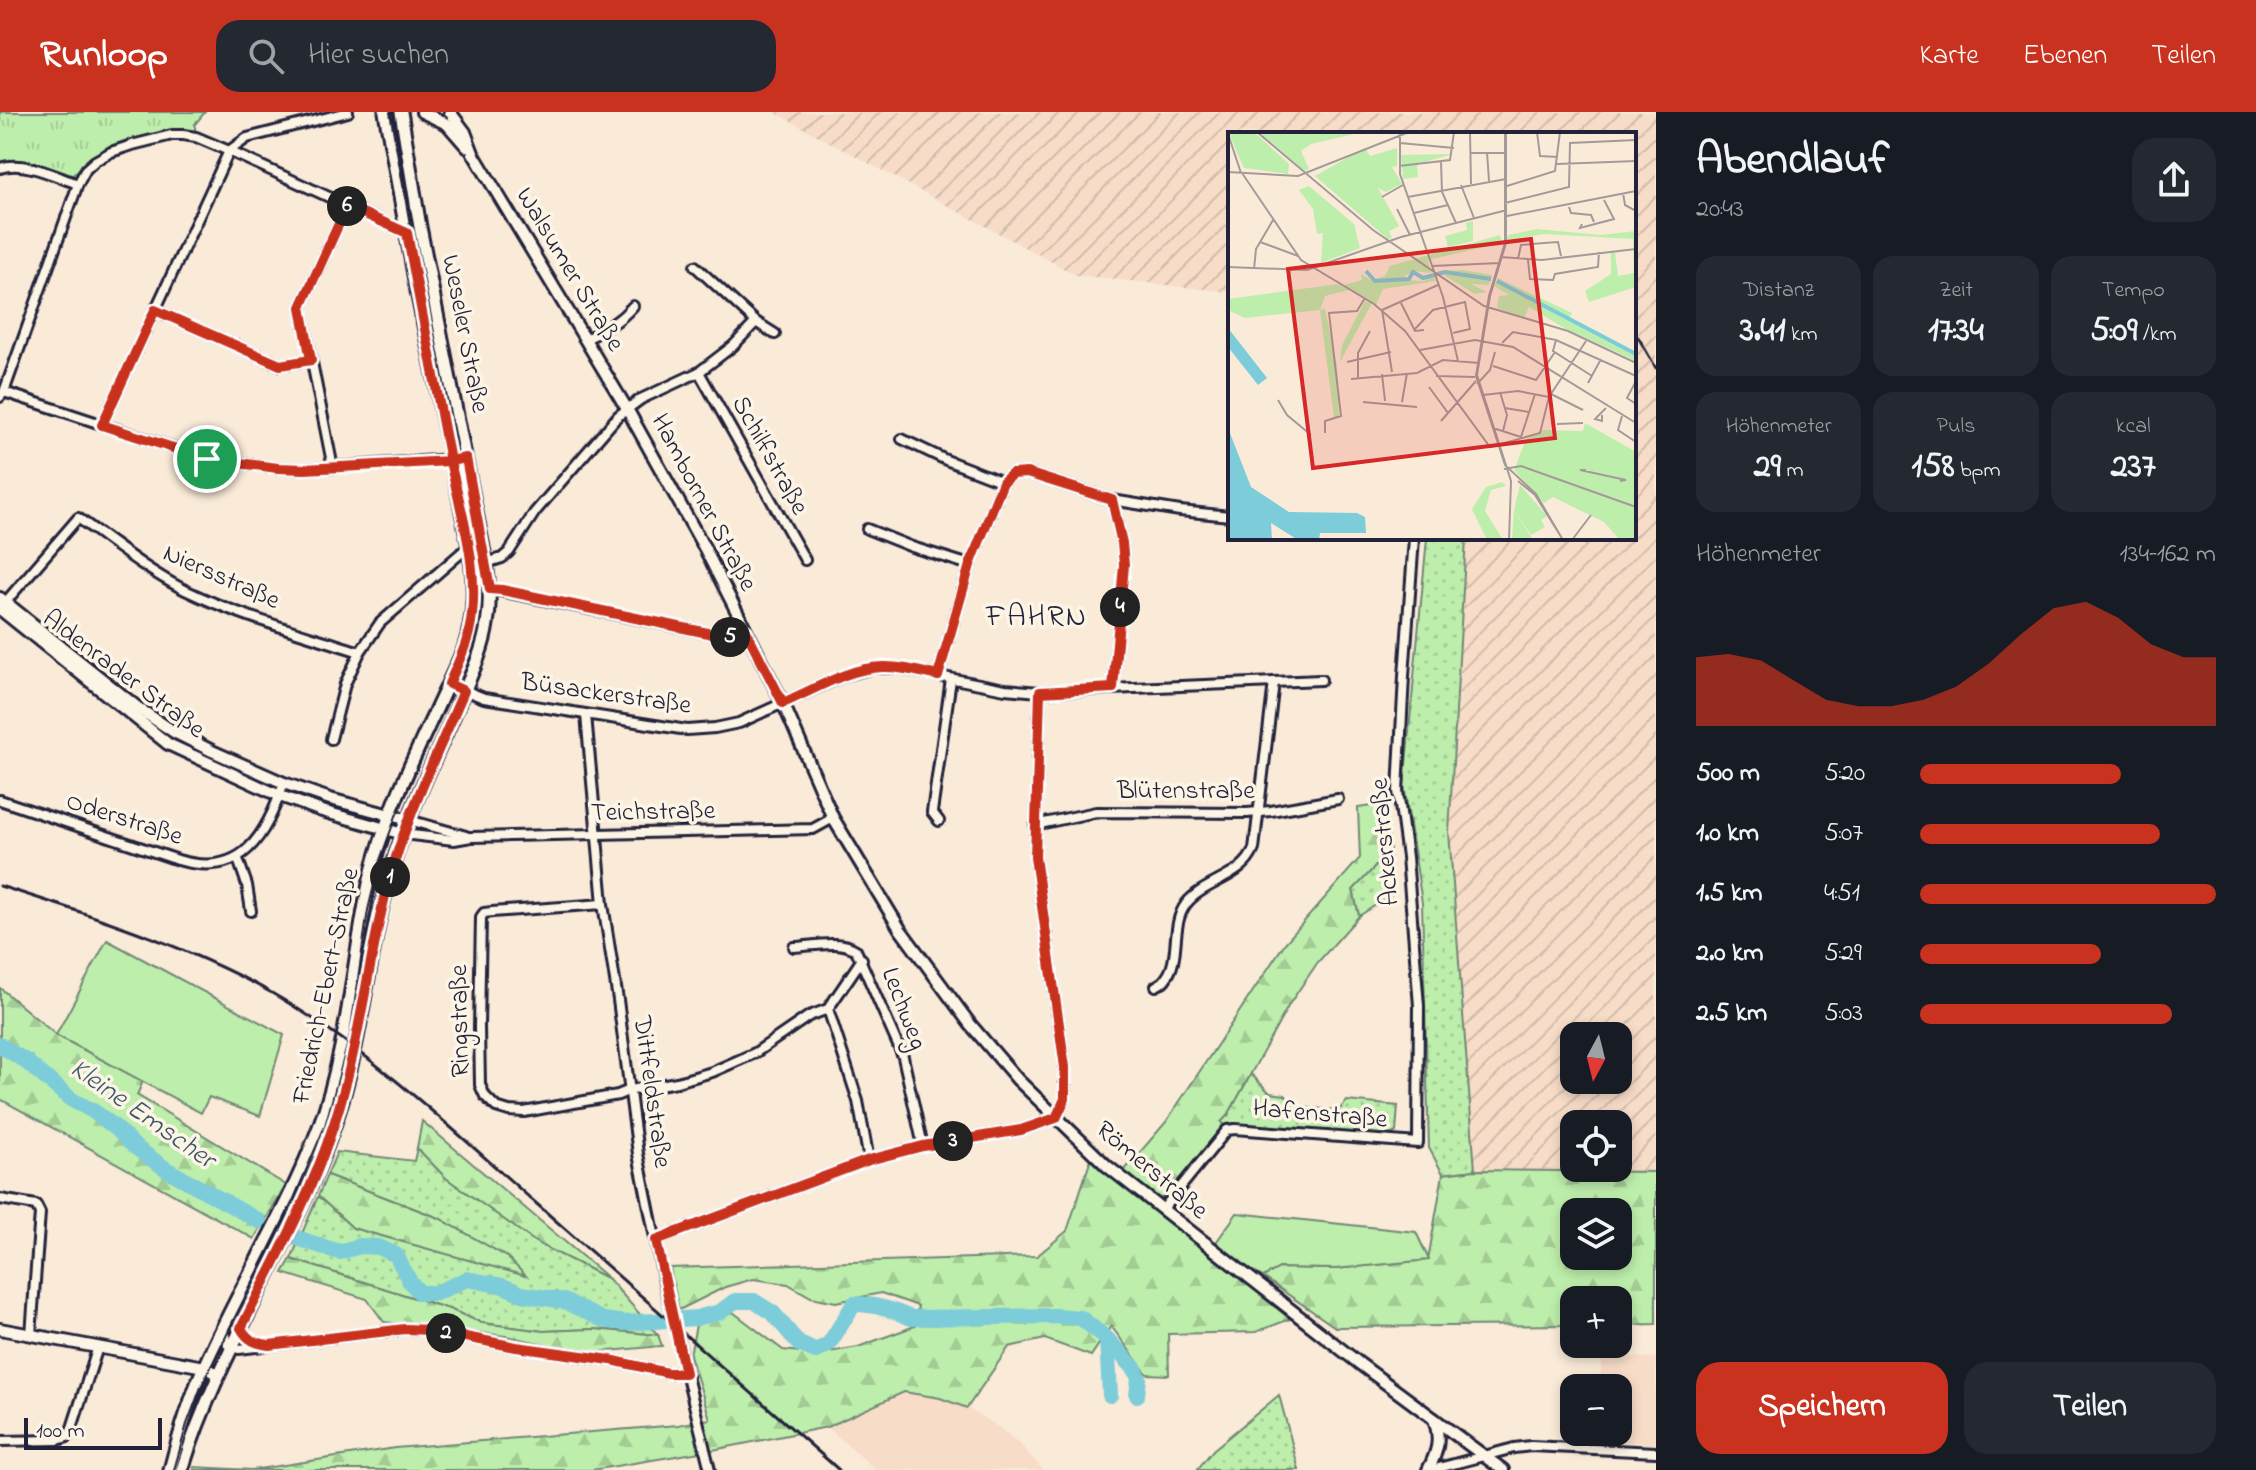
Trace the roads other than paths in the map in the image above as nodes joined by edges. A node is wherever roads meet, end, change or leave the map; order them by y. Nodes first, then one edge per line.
1 (348, 112) edge
2 (385, 112) edge
3 (401, 112) edge
4 (422, 112) edge
5 (450, 112) edge
6 (229, 151) junction
7 (473, 153) junction
8 (0, 168) edge
9 (78, 184) junction
10 (347, 206) junction
11 (407, 233) junction
12 (695, 266) dead end
13 (633, 306) dead end
14 (155, 310) junction
15 (756, 322) junction
16 (775, 334) dead end
17 (585, 339) junction
18 (311, 360) junction
19 (699, 372) junction
20 (2, 395) edge
21 (627, 409) junction
22 (102, 425) junction
23 (902, 439) dead end
24 (466, 458) junction
25 (450, 461) junction
26 (333, 468) junction
27 (1003, 482) junction
28 (1112, 500) junction
29 (1228, 516) edge
30 (867, 529) dead end
31 (1414, 540) edge
32 (483, 544) junction
33 (469, 546) junction
34 (805, 560) dead end
35 (486, 563) junction
36 (970, 565) junction
37 (490, 589) junction
38 (1, 604) edge
39 (746, 631) junction
40 (360, 652) junction
41 (938, 676) junction
42 (951, 679) junction
43 (1321, 680) dead end
44 (1274, 682) junction
45 (449, 684) junction
46 (1113, 688) junction
47 (464, 691) junction
48 (1040, 692) junction
49 (783, 703) junction
50 (586, 715) junction
51 (331, 739) dead end
52 (284, 783) junction
53 (280, 796) junction
54 (1338, 799) dead end
55 (0, 800) edge
56 (1258, 812) junction
57 (391, 814) junction
58 (833, 818) junction
59 (409, 820) junction
60 (939, 821) dead end
61 (1035, 825) junction
62 (384, 829) junction
63 (403, 834) junction
64 (597, 835) junction
65 (471, 837) junction
66 (238, 859) junction
67 (603, 904) junction
68 (251, 911) dead end
69 (794, 947) dead end
70 (862, 959) junction
71 (1156, 986) dead end
72 (828, 1009) junction
73 (630, 1090) junction
74 (1056, 1118) junction
75 (1418, 1143) joint
76 (923, 1146) junction
77 (869, 1160) junction
78 (0, 1199) edge
79 (1162, 1210) junction
80 (656, 1240) junction
81 (241, 1328) junction
82 (0, 1329) edge
83 (223, 1329) junction
84 (31, 1335) junction
85 (269, 1345) junction
86 (98, 1347) junction
87 (232, 1347) junction
88 (204, 1367) junction
89 (685, 1373) junction
90 (218, 1374) junction
91 (1433, 1417) junction
92 (0, 1441) edge
93 (1656, 1452) edge
94 (1487, 1456) junction
95 (170, 1470) edge
96 (182, 1470) edge
97 (710, 1470) edge
98 (1430, 1470) edge
99 (1503, 1470) edge

1 - 6 street
2 - 11 main road, Weseler Straße
3 - 24 main road, Weseler Straße
4 - 7 street, Walsumer Straße
5 - 7 street, Walsumer Straße
6 - 9 street
6 - 10 street
6 - 14 street
7 - 17 street, Walsumer Straße
8 - 9 street
9 - 20 street
10 - 11 street
10 - 18 street
11 - 25 main road, Weseler Straße
12 - 15 street
13 - 17 street
14 - 18 street
14 - 22 street
15 - 16 street
15 - 19 street
17 - 21 street, Walsumer Straße
18 - 26 street
19 - 21 street
19 - 34 street, Schilfstraße
20 - 22 street
21 - 35 street
21 - 39 street, Hamborner Straße
22 - 26 street
23 - 27 street
24 - 25 street
24 - 32 main road, Weseler Straße
25 - 26 street
25 - 33 main road, Weseler Straße
27 - 28 street
27 - 36 street
28 - 29 street
28 - 46 street
30 - 36 street
31 - 75 street, Ackerstraße
32 - 33 street
32 - 35 main road, Weseler Straße
33 - 40 street
33 - 45 main road, Friedrich-Ebert-Straße
35 - 37 main road, Friedrich-Ebert-Straße
36 - 41 street
37 - 39 street
37 - 47 main road, Friedrich-Ebert-Straße
38 - 40 street, Niersstraße
38 - 52 street, Aldenrader Straße
38 - 53 street, Aldenrader Straße
39 - 49 street, Hamborner Straße
40 - 51 street
41 - 42 street, Büsackerstraße
41 - 49 street, Büsackerstraße
42 - 48 street, Büsackerstraße
42 - 60 street
43 - 44 street, Büsackerstraße
44 - 46 street, Büsackerstraße
44 - 56 street
45 - 47 street, Büsackerstraße
45 - 57 main road, Friedrich-Ebert-Straße
46 - 48 street, Büsackerstraße
47 - 50 street, Büsackerstraße
47 - 59 main road, Friedrich-Ebert-Straße
48 - 61 street
49 - 50 street, Büsackerstraße
49 - 58 street, Römerstraße
50 - 64 street, Dittfeldstraße
52 - 53 street
52 - 57 street, Aldenrader Straße
53 - 62 street, Aldenrader Straße
53 - 66 street
54 - 56 street, Blütenstraße
55 - 66 street, Oderstraße
56 - 61 street, Blütenstraße
56 - 71 street
57 - 59 street, Aldenrader Straße
57 - 62 main road, Friedrich-Ebert-Straße
58 - 64 street, Teichstraße
58 - 74 street, Römerstraße
59 - 63 main road, Friedrich-Ebert-Straße
59 - 65 street, Teichstraße
61 - 74 street
62 - 63 street, Aldenrader Straße
62 - 83 main road, Friedrich-Ebert-Straße
63 - 65 street, Teichstraße
63 - 81 main road, Friedrich-Ebert-Straße
64 - 65 street, Teichstraße
64 - 67 street, Dittfeldstraße
66 - 68 street
67 - 73 street, Dittfeldstraße
67 - 73 street, Ringstraße
69 - 70 street, Lechweg
70 - 72 street
70 - 76 street, Lechweg
72 - 73 street
72 - 77 street
73 - 80 street, Dittfeldstraße
74 - 76 street
74 - 79 street, Römerstraße
75 - 79 street, Hafenstraße
76 - 77 street
77 - 80 street
78 - 84 street
79 - 91 street, Römerstraße
80 - 89 street, Dittfeldstraße
81 - 85 street
81 - 87 main road, Friedrich-Ebert-Straße
82 - 84 street
83 - 87 street
83 - 88 main road, Friedrich-Ebert-Straße
84 - 86 street
85 - 87 street
85 - 89 street
86 - 88 street
86 - 92 street
87 - 90 main road, Friedrich-Ebert-Straße
88 - 90 street
88 - 95 main road, Friedrich-Ebert-Straße
89 - 97 street, Dittfeldstraße
90 - 96 main road, Friedrich-Ebert-Straße
91 - 94 street, Römerstraße
91 - 98 street
93 - 94 street
94 - 98 street
94 - 99 street, Römerstraße

